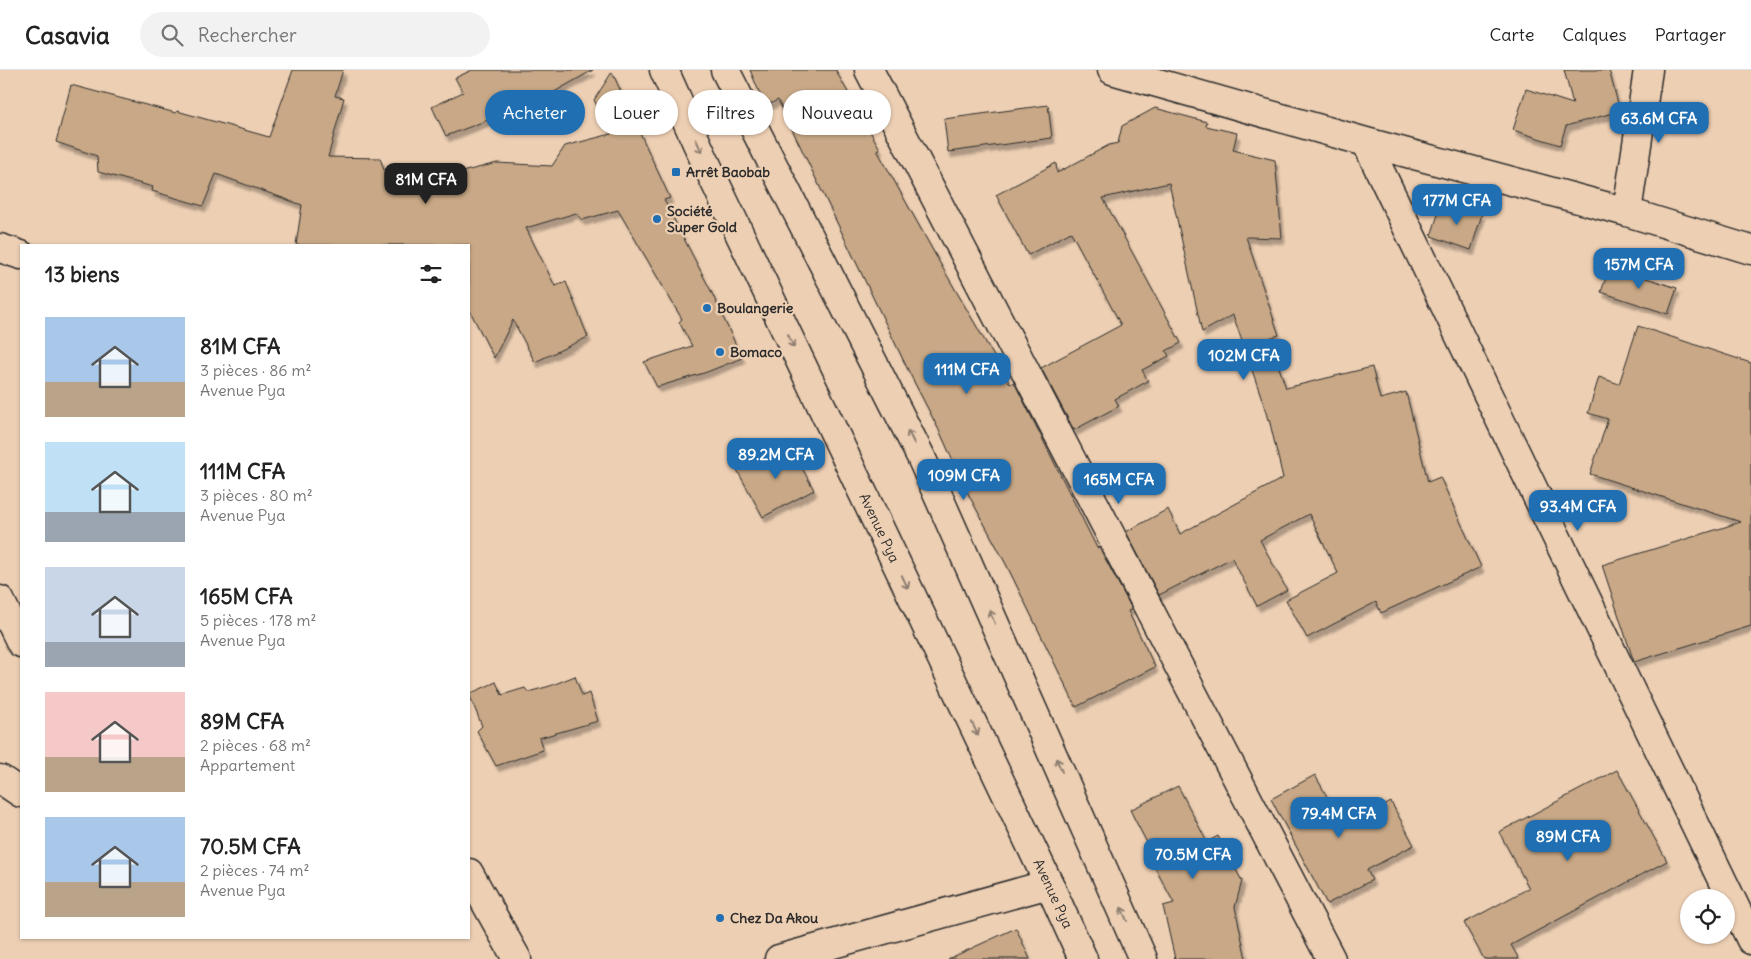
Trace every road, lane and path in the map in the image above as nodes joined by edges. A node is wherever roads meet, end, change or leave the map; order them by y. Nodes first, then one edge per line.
1 (664, 70) edge
2 (725, 70) edge
3 (869, 70) edge
4 (1112, 70) edge
5 (1648, 70) edge
6 (1366, 142) junction
7 (1627, 212) junction
8 (0, 248) edge
9 (1751, 250) edge
10 (20, 254) edge
11 (0, 600) edge
12 (20, 641) edge
13 (0, 779) edge
14 (20, 793) edge
15 (470, 875) edge
16 (1049, 884) junction
17 (1751, 940) edge
18 (517, 959) edge
19 (779, 959) edge
20 (1083, 959) edge
21 (1143, 959) edge
22 (1331, 959) edge

1 -> 16 street, Avenue Pya
21 -> 2 street
3 - 22 street
4 - 6 street
5 - 7 street
6 - 7 street
6 - 17 street
7 - 9 street
8 - 10 street
11 - 12 street
13 - 14 street
15 - 18 street
16 - 19 street
16 - 20 street, Avenue Pya

